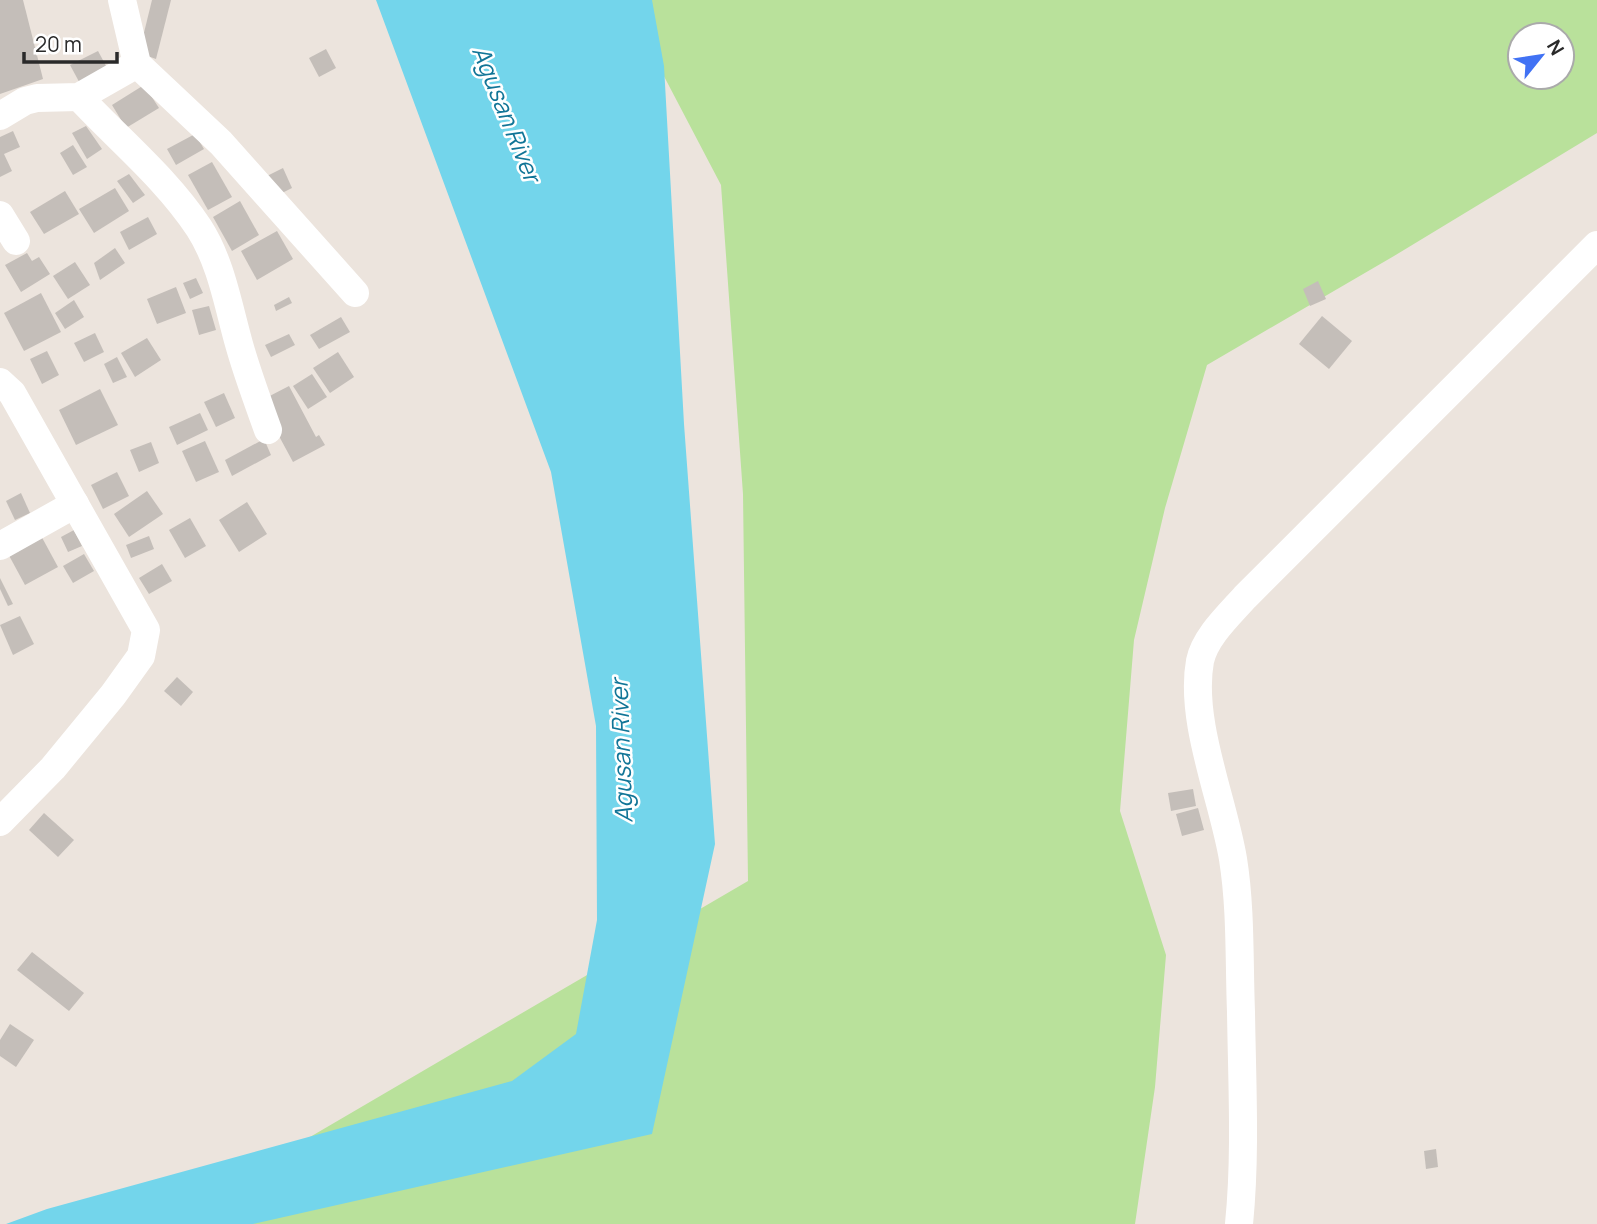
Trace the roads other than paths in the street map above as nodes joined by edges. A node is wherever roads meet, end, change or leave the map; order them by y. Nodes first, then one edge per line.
1 (122, 0) edge
2 (137, 64) junction
3 (79, 97) junction
4 (0, 116) edge
5 (0, 215) edge
6 (16, 242) dead end
7 (1597, 245) edge
8 (355, 293) dead end
9 (0, 382) edge
10 (268, 430) dead end
11 (75, 504) junction
12 (0, 546) edge
13 (0, 822) edge
14 (1239, 1224) edge

1 - 2 street
2 - 3 street
2 - 8 street
3 - 4 street
3 - 10 street
5 - 6 street
7 - 14 street
9 - 11 street
11 - 12 street
11 - 13 street

